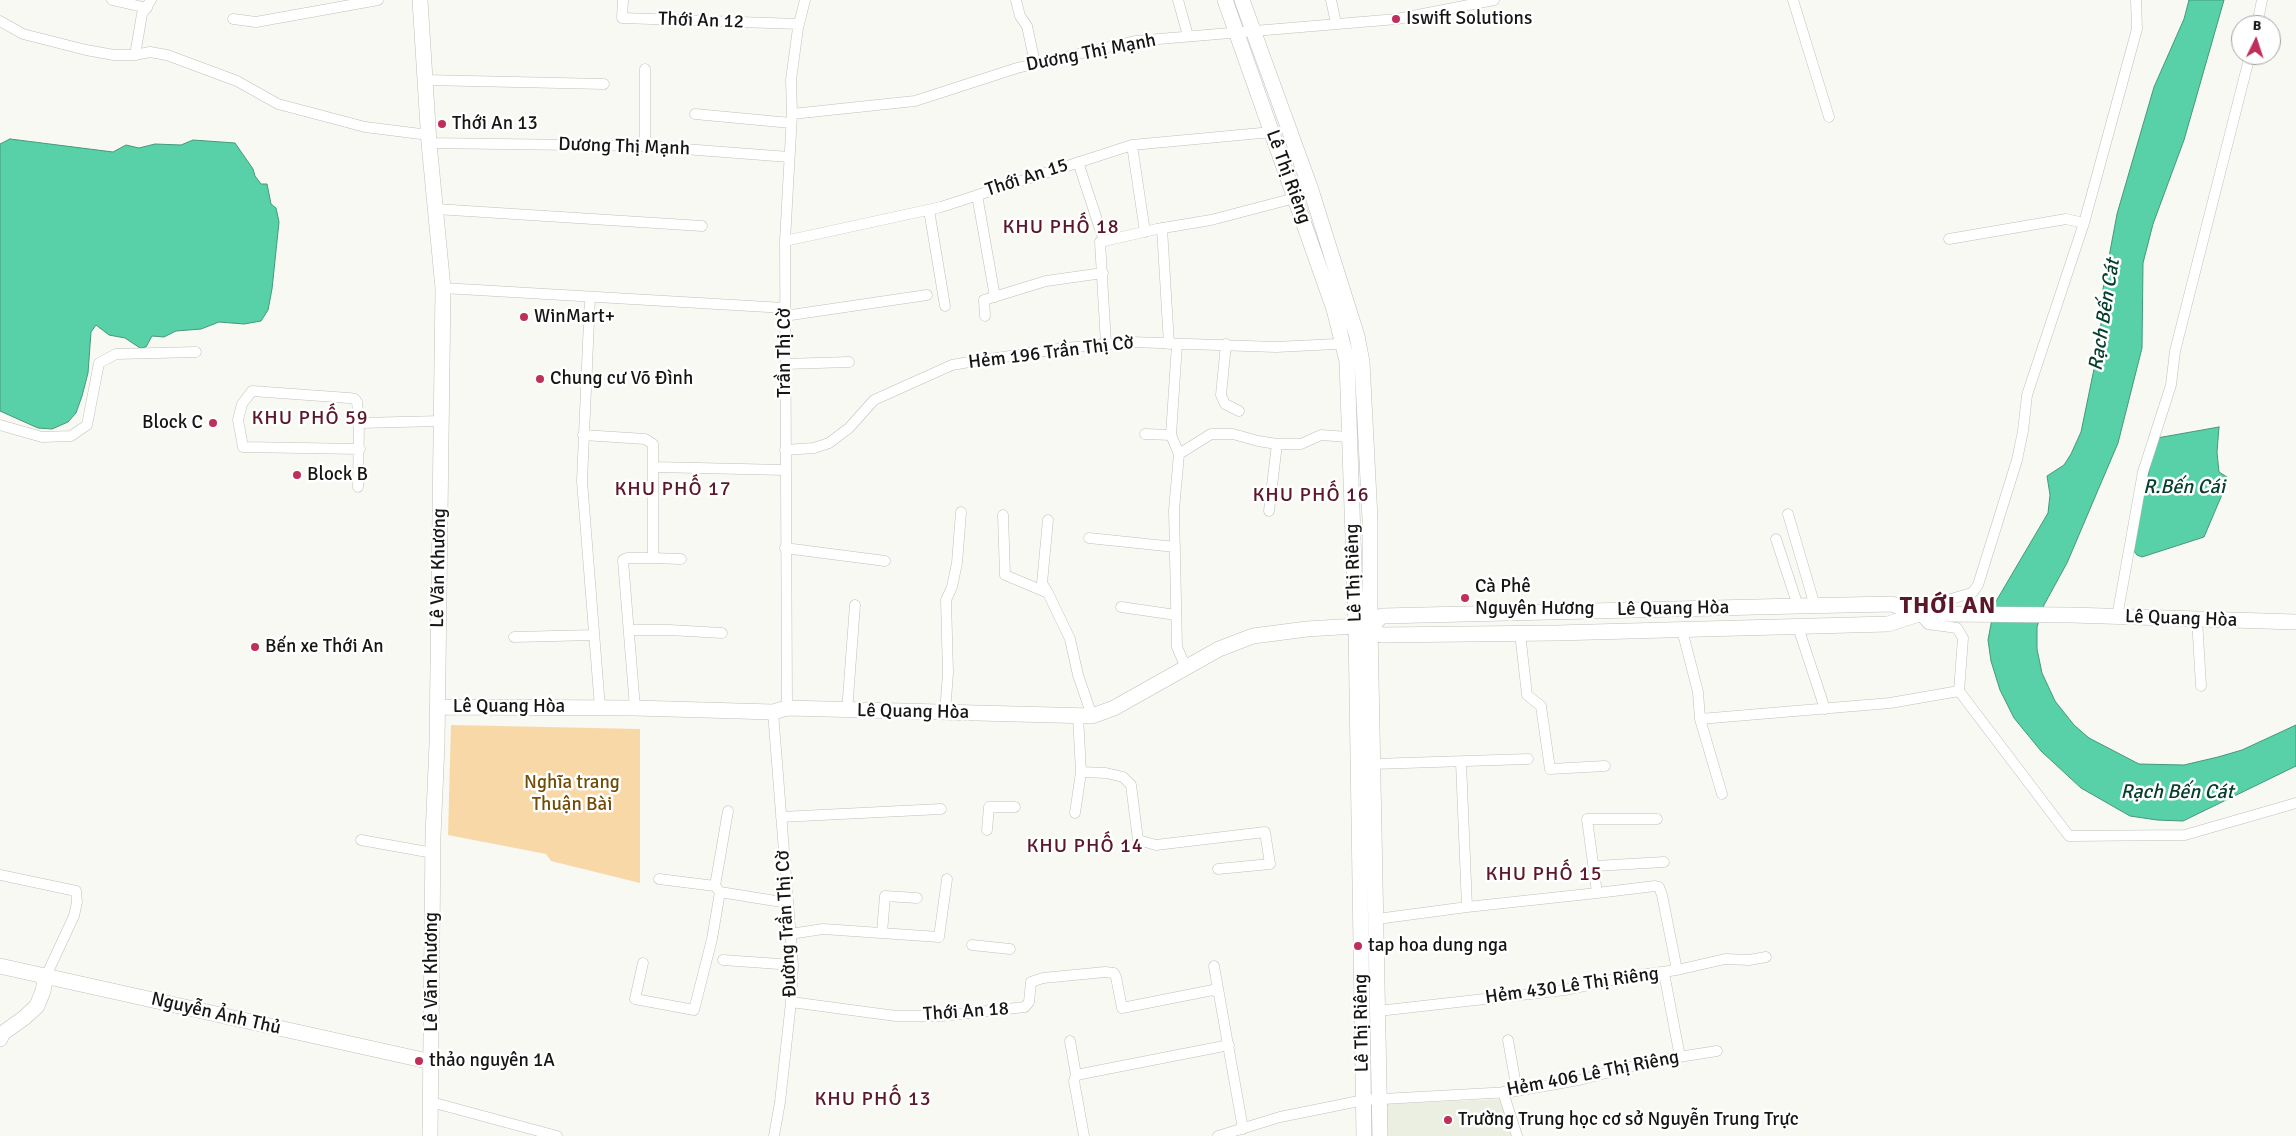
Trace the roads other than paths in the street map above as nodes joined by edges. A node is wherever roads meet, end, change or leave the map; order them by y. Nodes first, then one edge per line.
1 (112, 0) edge
2 (378, 0) edge
3 (420, 0) edge
4 (623, 0) edge
5 (804, 0) edge
6 (1016, 0) edge
7 (1178, 0) edge
8 (1225, 0) edge
9 (1242, 0) edge
10 (1331, 0) edge
11 (1494, 0) edge
12 (1792, 0) edge
13 (2136, 0) edge
14 (2262, 0) edge
15 (149, 4) edge
16 (2258, 15) edge
17 (233, 20) dead end
18 (0, 21) edge
19 (1336, 23) junction
20 (799, 24) junction
21 (1253, 30) junction
22 (1236, 32) junction
23 (1188, 36) junction
24 (135, 55) junction
25 (1035, 63) junction
26 (2247, 65) edge
27 (645, 69) dead end
28 (425, 80) junction
29 (604, 84) dead end
30 (695, 114) dead end
31 (1829, 117) dead end
32 (791, 119) junction
33 (1272, 132) junction
34 (429, 139) junction
35 (1132, 145) junction
36 (645, 146) junction
37 (789, 157) junction
38 (1078, 162) junction
39 (978, 195) junction
40 (1295, 198) junction
41 (436, 209) junction
42 (929, 210) junction
43 (2084, 223) junction
44 (702, 226) dead end
45 (1162, 228) junction
46 (1145, 232) junction
47 (1949, 239) dead end
48 (1104, 241) junction
49 (785, 242) junction
50 (1103, 273) junction
51 (443, 288) junction
52 (927, 295) dead end
53 (590, 297) junction
54 (995, 297) junction
55 (945, 306) dead end
56 (784, 312) junction
57 (985, 316) dead end
58 (1343, 340) junction
59 (1106, 344) junction
60 (1173, 344) junction
61 (1226, 344) junction
62 (196, 352) dead end
63 (849, 362) dead end
64 (784, 364) junction
65 (1239, 411) dead end
66 (441, 421) junction
67 (358, 424) junction
68 (0, 425) edge
69 (1145, 434) dead end
70 (584, 435) junction
71 (1170, 435) junction
72 (1348, 437) junction
73 (1277, 444) junction
74 (360, 449) junction
75 (785, 450) junction
76 (1179, 454) junction
77 (654, 467) junction
78 (785, 470) junction
79 (358, 487) dead end
80 (1269, 510) dead end
81 (960, 512) dead end
82 (1788, 514) dead end
83 (1003, 515) dead end
84 (1048, 520) dead end
85 (1089, 538) dead end
86 (1776, 540) dead end
87 (1175, 547) junction
88 (786, 548) junction
89 (653, 558) junction
90 (681, 559) dead end
91 (885, 561) dead end
92 (1048, 593) junction
93 (855, 605) dead end
94 (1798, 606) junction
95 (1815, 606) junction
96 (1121, 608) dead end
97 (1919, 614) junction
98 (1176, 615) junction
99 (2117, 616) junction
100 (2197, 619) junction
101 (2296, 622) edge
102 (1363, 626) junction
103 (1798, 627) junction
104 (629, 630) junction
105 (1682, 630) junction
106 (722, 633) dead end
107 (1520, 633) junction
108 (594, 635) junction
109 (514, 637) dead end
110 (1186, 668) junction
111 (2201, 686) dead end
112 (1959, 691) junction
113 (437, 707) junction
114 (600, 708) junction
115 (635, 708) junction
116 (1825, 709) junction
117 (780, 710) junction
118 (847, 710) junction
119 (945, 713) junction
120 (1085, 716) junction
121 (1700, 719) junction
122 (1528, 759) dead end
123 (1461, 762) junction
124 (1373, 764) junction
125 (1606, 766) dead end
126 (1081, 772) junction
127 (1722, 794) dead end
128 (2296, 803) edge
129 (1015, 807) dead end
130 (941, 809) dead end
131 (728, 811) dead end
132 (1075, 813) dead end
133 (781, 817) junction
134 (1657, 818) dead end
135 (987, 830) dead end
136 (361, 840) dead end
137 (433, 852) junction
138 (1664, 862) dead end
139 (1594, 866) junction
140 (1218, 869) dead end
141 (0, 875) edge
142 (660, 879) dead end
143 (947, 879) dead end
144 (718, 889) junction
145 (1597, 893) junction
146 (917, 898) dead end
147 (788, 903) junction
148 (1467, 907) junction
149 (1376, 919) junction
150 (882, 933) junction
151 (790, 934) junction
152 (972, 945) dead end
153 (1010, 949) dead end
154 (1766, 956) dead end
155 (723, 960) dead end
156 (644, 963) dead end
157 (793, 965) junction
158 (0, 966) edge
159 (1214, 966) dead end
160 (1678, 970) junction
161 (1664, 973) junction
162 (46, 976) junction
163 (1218, 993) junction
164 (791, 1002) junction
165 (1378, 1011) junction
166 (0, 1039) edge
167 (1508, 1040) dead end
168 (1070, 1041) dead end
169 (1229, 1045) junction
170 (1717, 1051) dead end
171 (1680, 1057) junction
172 (432, 1062) junction
173 (1076, 1074) junction
174 (1517, 1091) junction
175 (1503, 1092) junction
176 (1380, 1098) junction
177 (1364, 1100) junction
178 (431, 1102) junction
179 (1243, 1129) junction
180 (430, 1136) edge
181 (557, 1136) edge
182 (774, 1136) edge
183 (1084, 1136) edge
184 (1218, 1136) edge
185 (1364, 1136) edge
186 (1380, 1136) edge
187 (1517, 1136) edge

1 - 15 street
2 - 17 street
3 - 28 street, Lê Văn Khương
4 - 20 street, Thới An 12
5 - 20 street, Trần Thị Cờ
6 - 25 street
7 - 23 street
8 - 22 street, Lê Thị Riêng
9 - 21 street, Lê Thị Riêng
10 - 19 street
11 - 19 street, Dương Thị Mạnh
12 - 31 street
13 - 43 street
14 - 16 street
15 - 24 street
18 - 24 street, Dương Thị Mạnh
19 - 21 street, Dương Thị Mạnh
20 - 32 street, Trần Thị Cờ
21 - 22 street, Dương Thị Mạnh
21 - 102 street, Lê Thị Riêng
22 - 23 street, Dương Thị Mạnh
22 - 33 street, Lê Thị Riêng
23 - 25 street, Dương Thị Mạnh
24 - 34 street, Dương Thị Mạnh
25 - 32 street, Dương Thị Mạnh
26 - 99 street
27 - 36 street
28 - 29 street
28 - 34 street, Lê Văn Khương
30 - 32 street, Dương Thị Mạnh
32 - 37 street, Trần Thị Cờ
33 - 35 street, Thới An 15
33 - 40 street, Lê Thị Riêng
34 - 36 street, Dương Thị Mạnh
34 - 41 street, Lê Văn Khương
35 - 38 street, Thới An 15
35 - 46 street
36 - 37 street, Dương Thị Mạnh
37 - 49 street, Trần Thị Cờ
38 - 39 street, Thới An 15
38 - 48 street
39 - 42 street, Thới An 15
39 - 54 street
40 - 45 street
40 - 58 street, Lê Thị Riêng
41 - 44 street
41 - 51 street, Lê Văn Khương
42 - 49 street, Thới An 15
42 - 55 street
43 - 47 street
43 - 97 street
45 - 46 street
45 - 60 street
46 - 48 street
48 - 50 street
49 - 56 street, Trần Thị Cờ
50 - 54 street
50 - 59 street
51 - 53 street
51 - 66 street, Lê Văn Khương
52 - 56 street
53 - 56 street
53 - 70 street
54 - 57 street
56 - 64 street, Trần Thị Cờ
58 - 61 street, Hẻm 196 Trần Thị Cờ
58 - 72 street, Lê Thị Riêng
59 - 60 street, Hẻm 196 Trần Thị Cờ
59 - 75 street, Hẻm 196 Trần Thị Cờ
60 - 61 street, Hẻm 196 Trần Thị Cờ
60 - 71 street
61 - 65 street
62 - 68 street
63 - 64 street
64 - 75 street, Trần Thị Cờ
66 - 67 street
66 - 113 street, Lê Văn Khương
67 - 74 street
67 - 74 street
69 - 71 street
70 - 77 street
70 - 108 street
71 - 76 street
72 - 73 street
72 - 102 street, Lê Thị Riêng
73 - 76 street
73 - 80 street
74 - 79 street
75 - 78 street, Trần Thị Cờ
76 - 87 street
77 - 78 street
77 - 89 street
78 - 88 street, Trần Thị Cờ
81 - 119 street
82 - 95 street
83 - 92 street
84 - 92 street
85 - 87 street
86 - 94 street
87 - 98 street
88 - 91 street
88 - 117 street, Trần Thị Cờ
89 - 90 street
89 - 104 street
92 - 120 street
93 - 118 street
94 - 95 street, Lê Quang Hòa
94 - 102 street, Lê Quang Hòa
95 - 97 street, Lê Quang Hòa
96 - 98 street
97 - 99 street, Lê Quang Hòa
97 - 103 street, Lê Quang Hòa
97 - 112 street
98 - 110 street
99 - 100 street, Lê Quang Hòa
100 - 101 street, Lê Quang Hòa
100 - 111 street
102 - 107 street, Lê Quang Hòa
102 - 110 street, Lê Quang Hòa
102 - 124 street, Lê Thị Riêng
102 - 177 street, Lê Thị Riêng
103 - 105 street, Lê Quang Hòa
103 - 116 street
104 - 106 street
104 - 115 street
105 - 107 street, Lê Quang Hòa
105 - 121 street
107 - 125 street
108 - 109 street
108 - 114 street
110 - 120 street, Lê Quang Hòa
112 - 116 street
112 - 128 street
113 - 114 street, Lê Quang Hòa
113 - 137 street, Lê Văn Khương
114 - 115 street, Lê Quang Hòa
115 - 117 street, Lê Quang Hòa
116 - 121 street
117 - 118 street, Lê Quang Hòa
117 - 133 street, Đường Trần Thị Cờ
118 - 119 street, Lê Quang Hòa
119 - 120 street, Lê Quang Hòa
120 - 126 street
121 - 127 street
122 - 123 street
123 - 124 street
123 - 148 street
124 - 149 street, Lê Thị Riêng
126 - 132 street
126 - 140 street
129 - 135 street
130 - 133 street
131 - 144 street
133 - 147 street, Đường Trần Thị Cờ
134 - 139 street
136 - 137 street
137 - 172 street, Lê Văn Khương
138 - 139 street
139 - 145 street
141 - 162 street
142 - 144 street
143 - 150 street
144 - 147 street
144 - 156 street
145 - 148 street
145 - 160 street, Hẻm 430 Lê Thị Riêng
146 - 150 street
147 - 151 street, Đường Trần Thị Cờ
148 - 149 street
149 - 165 street, Lê Thị Riêng
150 - 151 street
151 - 157 street, Đường Trần Thị Cờ
152 - 153 street
154 - 160 street
155 - 157 street
157 - 164 street, Đường Trần Thị Cờ
158 - 162 street, Nguyễn Ảnh Thủ
159 - 163 street
160 - 161 street, Hẻm 430 Lê Thị Riêng
161 - 165 street, Hẻm 430 Lê Thị Riêng
161 - 171 street
162 - 166 street
162 - 172 street, Nguyễn Ảnh Thủ
163 - 164 street, Thới An 18
163 - 169 street
164 - 182 street, Đường Trần Thị Cờ
165 - 176 street, Lê Thị Riêng
167 - 174 street
168 - 173 street
169 - 173 street
169 - 179 street
170 - 171 street, Hẻm 406 Lê Thị Riêng
171 - 174 street, Hẻm 406 Lê Thị Riêng
172 - 178 street, Lê Văn Khương
173 - 183 street
174 - 175 street, Hẻm 406 Lê Thị Riêng
175 - 176 street, Hẻm 406 Lê Thị Riêng
175 - 187 street
176 - 177 street, Hẻm 406 Lê Thị Riêng
176 - 186 street, Lê Thị Riêng
177 - 179 street, Hẻm 406 Lê Thị Riêng
177 - 185 street, Lê Thị Riêng
178 - 180 street, Lê Văn Khương
178 - 181 street
179 - 184 street, Hẻm 406 Lê Thị Riêng

